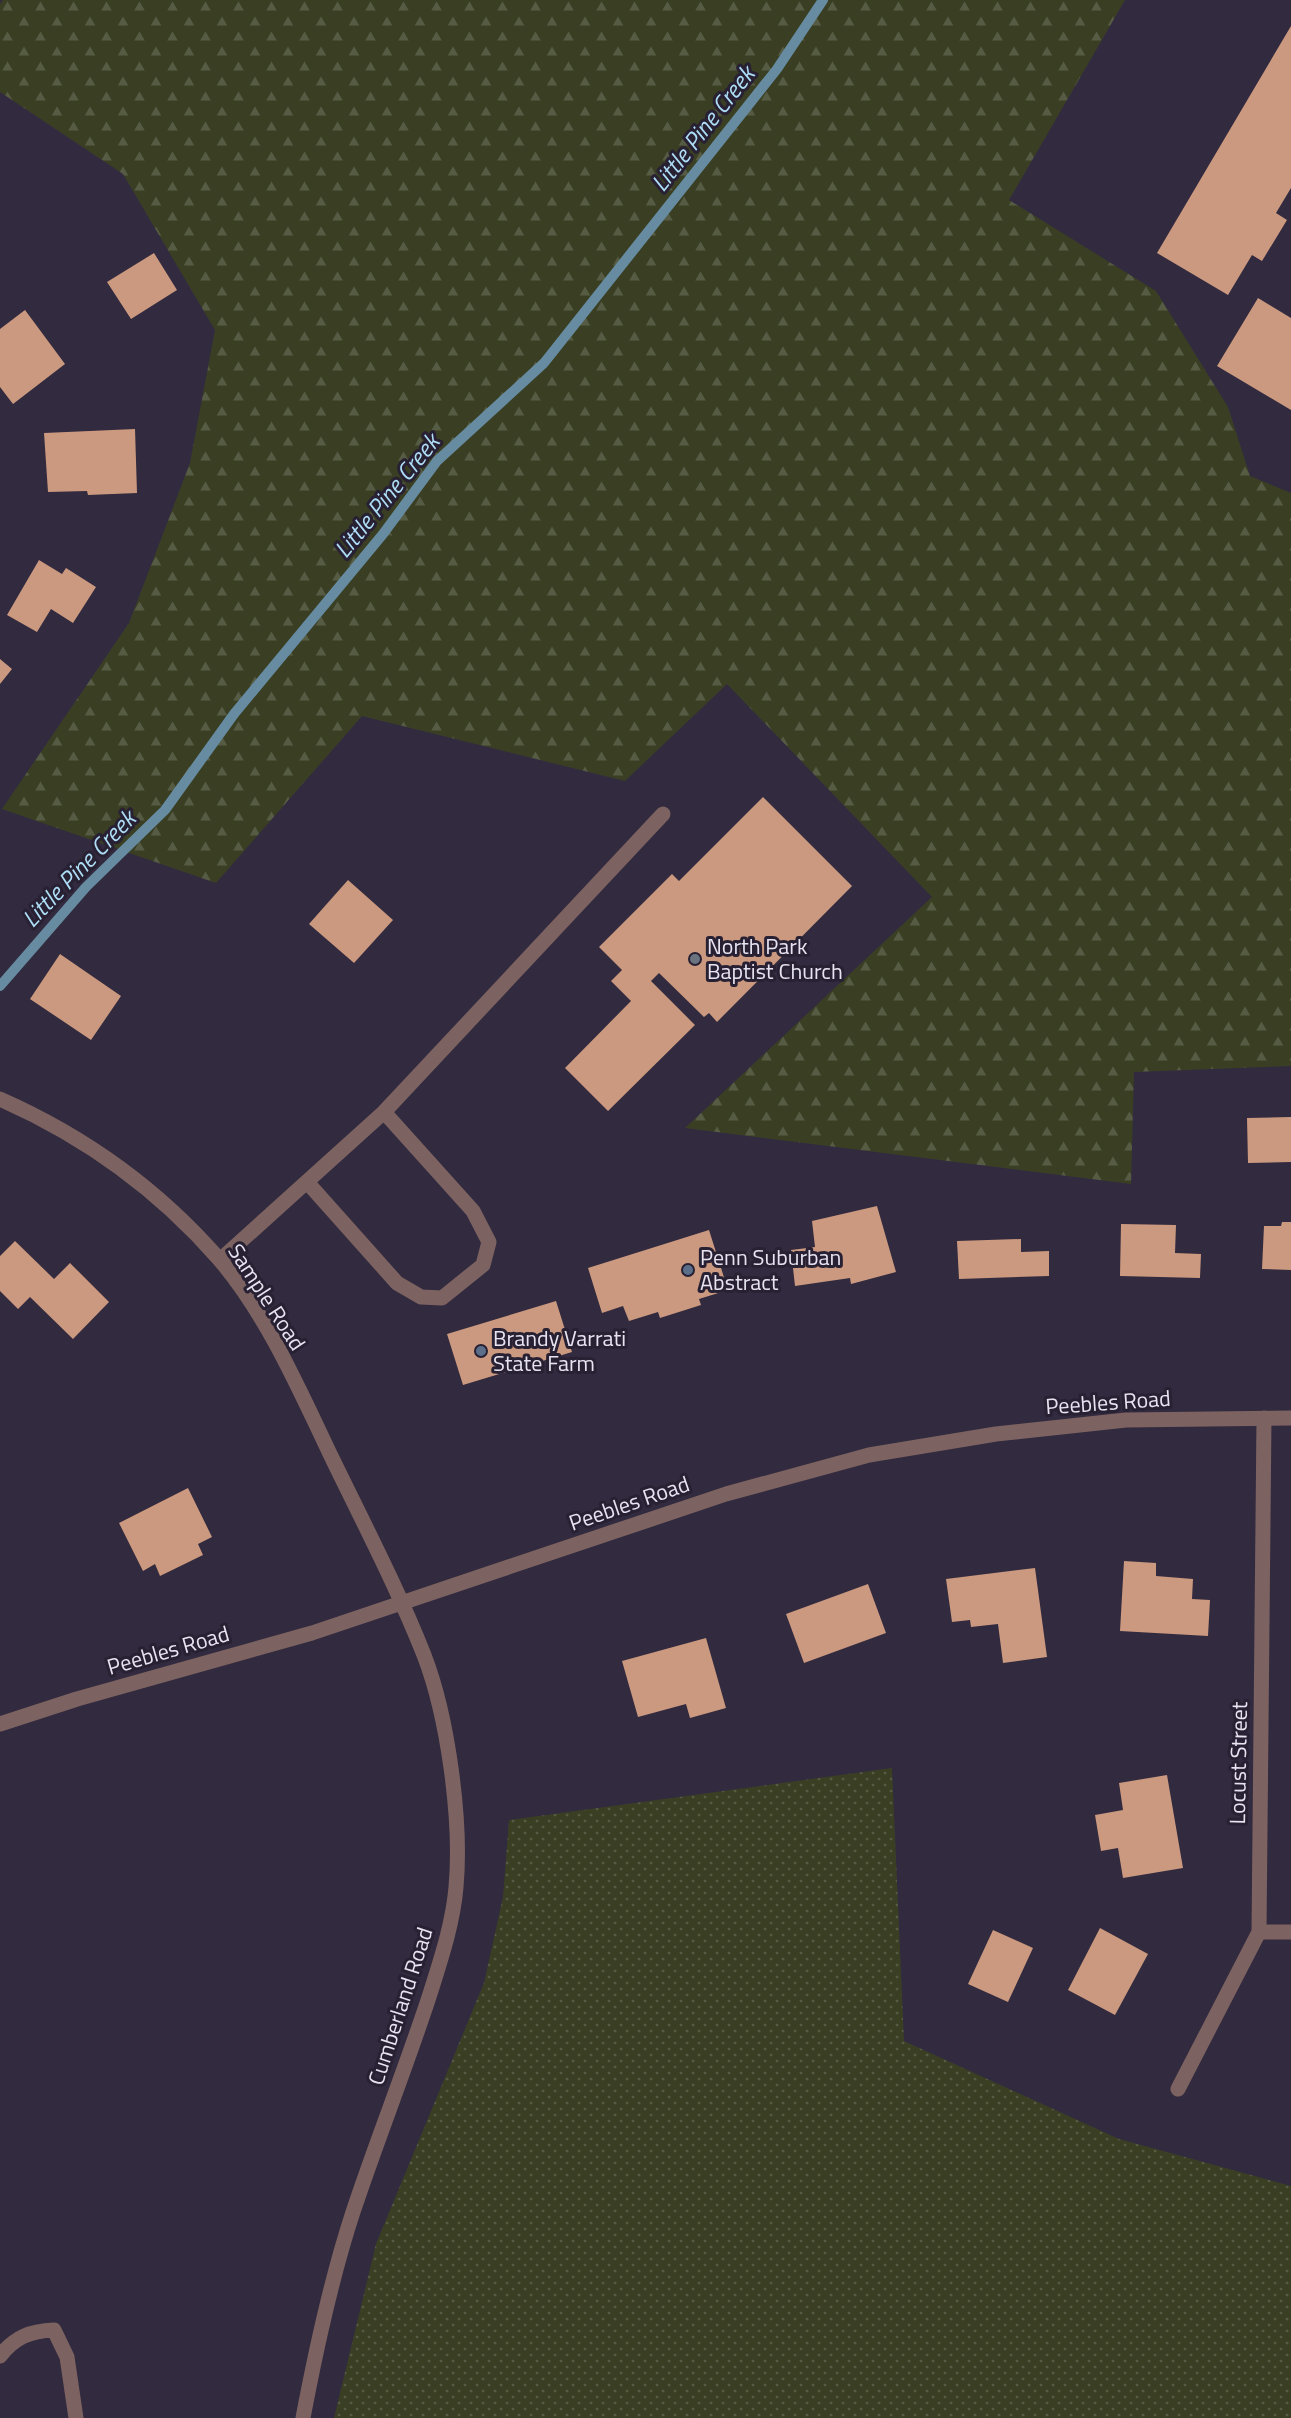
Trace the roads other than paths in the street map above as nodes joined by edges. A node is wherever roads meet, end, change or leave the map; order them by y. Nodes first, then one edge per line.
1 (663, 814) dead end
2 (0, 1099) edge
3 (384, 1112) junction
4 (307, 1182) junction
5 (220, 1260) junction
6 (1264, 1418) junction
7 (1291, 1418) edge
8 (401, 1602) junction
9 (0, 1724) edge
10 (1259, 1932) junction
11 (1291, 1932) edge
12 (1178, 2089) dead end
13 (0, 2356) edge
14 (76, 2418) edge
15 (303, 2418) edge

1 - 3 street
2 - 5 street, Sample Road
3 - 4 street
3 - 4 street
4 - 5 street
5 - 8 street, Sample Road
6 - 7 street, Peebles Road
6 - 8 street, Peebles Road
6 - 10 street, Locust Street
8 - 9 street, Peebles Road
8 - 15 street, Cumberland Road
10 - 11 street
10 - 12 street, Locust Street
13 - 14 street

